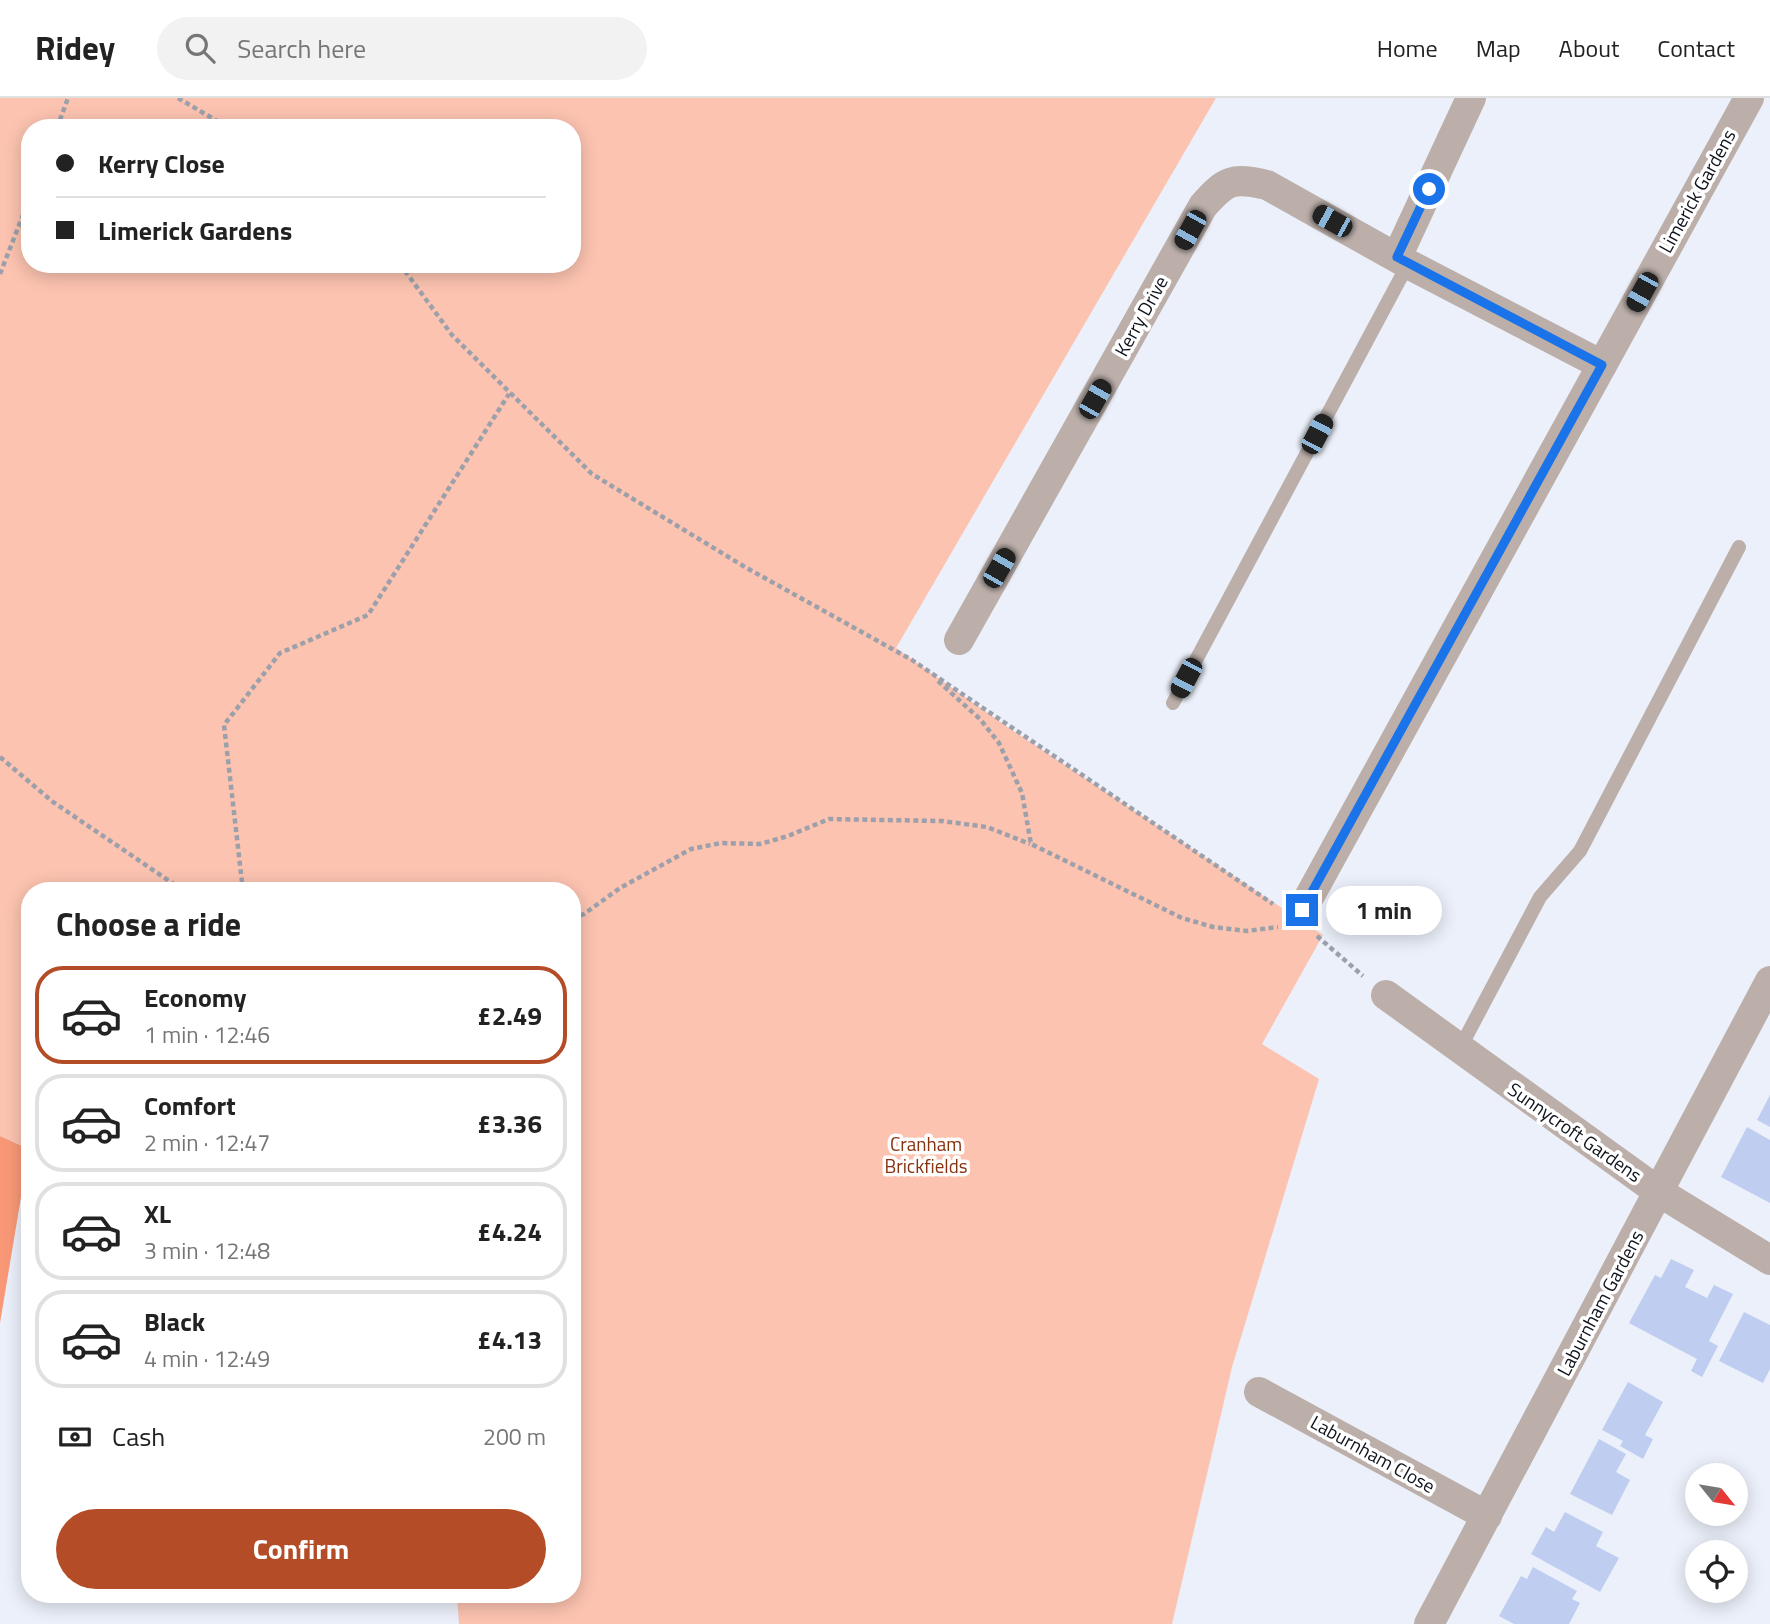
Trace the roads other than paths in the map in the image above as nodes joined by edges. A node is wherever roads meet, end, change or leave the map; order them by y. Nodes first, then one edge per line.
1 (1471, 98) edge
2 (1749, 98) edge
3 (1403, 260) junction
4 (1602, 365) junction
5 (1740, 547) dead end
6 (959, 640) road end
7 (1173, 703) dead end
8 (1303, 917) road end
9 (1770, 981) edge
10 (1386, 995) road end
11 (1459, 1049) junction
12 (1659, 1192) junction
13 (1770, 1260) edge
14 (1259, 1392) dead end
15 (1487, 1516) junction
16 (1429, 1624) edge

1 - 3 street
2 - 4 street, Limerick Gardens
3 - 4 street, Kerry Drive
3 - 6 street, Kerry Drive
3 - 7 lane
4 - 8 street, Limerick Gardens
5 - 11 lane
9 - 12 street, Laburnham Gardens
10 - 11 street, Sunnycroft Gardens
11 - 12 street, Sunnycroft Gardens
12 - 13 street, Sunnycroft Gardens
12 - 15 street, Laburnham Gardens
14 - 15 street, Laburnham Close
15 - 16 street, Laburnham Gardens

